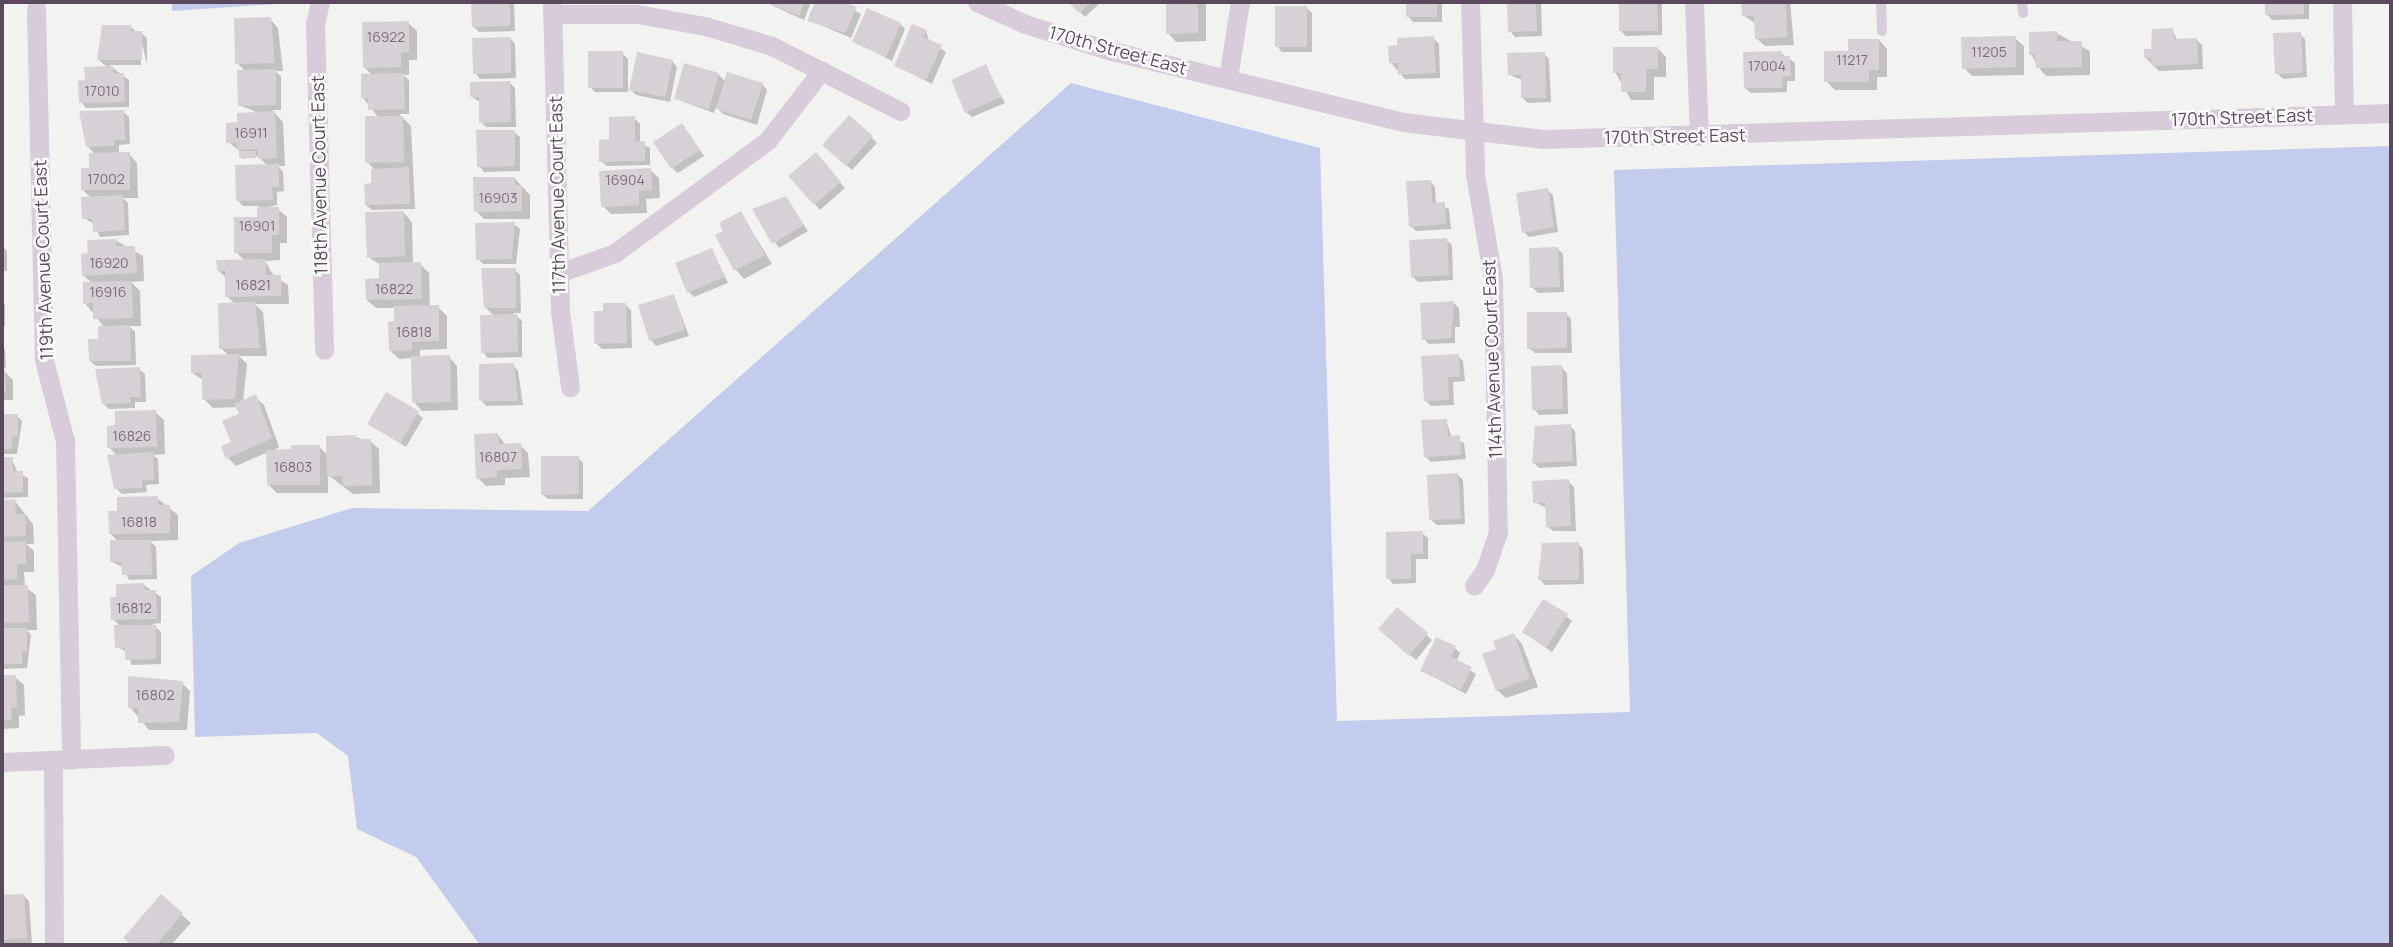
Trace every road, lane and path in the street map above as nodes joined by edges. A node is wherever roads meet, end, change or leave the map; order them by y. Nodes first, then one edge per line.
1 (320, 2) edge
2 (977, 2) edge
3 (1240, 2) edge
4 (1470, 2) edge
5 (1694, 2) edge
6 (1881, 2) edge
7 (2342, 2) edge
8 (552, 8) edge
9 (36, 9) dead end
10 (1882, 31) dead end
11 (822, 70) junction
12 (1228, 78) junction
13 (900, 111) dead end
14 (2391, 113) edge
15 (2344, 114) junction
16 (1473, 133) junction
17 (1699, 136) junction
18 (559, 273) junction
19 (324, 350) dead end
20 (570, 387) dead end
21 (1474, 586) dead end
22 (165, 755) dead end
23 (62, 761) junction
24 (2, 762) edge
25 (54, 945) edge

1 - 19 street, 118th Avenue Court East
2 - 12 street, 170th Street East
3 - 12 street
4 - 16 street, 114th Avenue Court East
5 - 17 street
6 - 10 lane
7 - 15 street
8 - 11 street
8 - 18 street, 117th Avenue Court East
9 - 23 street, 119th Avenue Court East
11 - 13 street
11 - 18 street
12 - 16 street, 170th Street East
14 - 15 street, 170th Street East
15 - 17 street, 170th Street East
16 - 17 street, 170th Street East
16 - 21 street, 114th Avenue Court East
18 - 20 street, 117th Avenue Court East
22 - 23 street
23 - 24 street
23 - 25 street, 119th Avenue Court East

